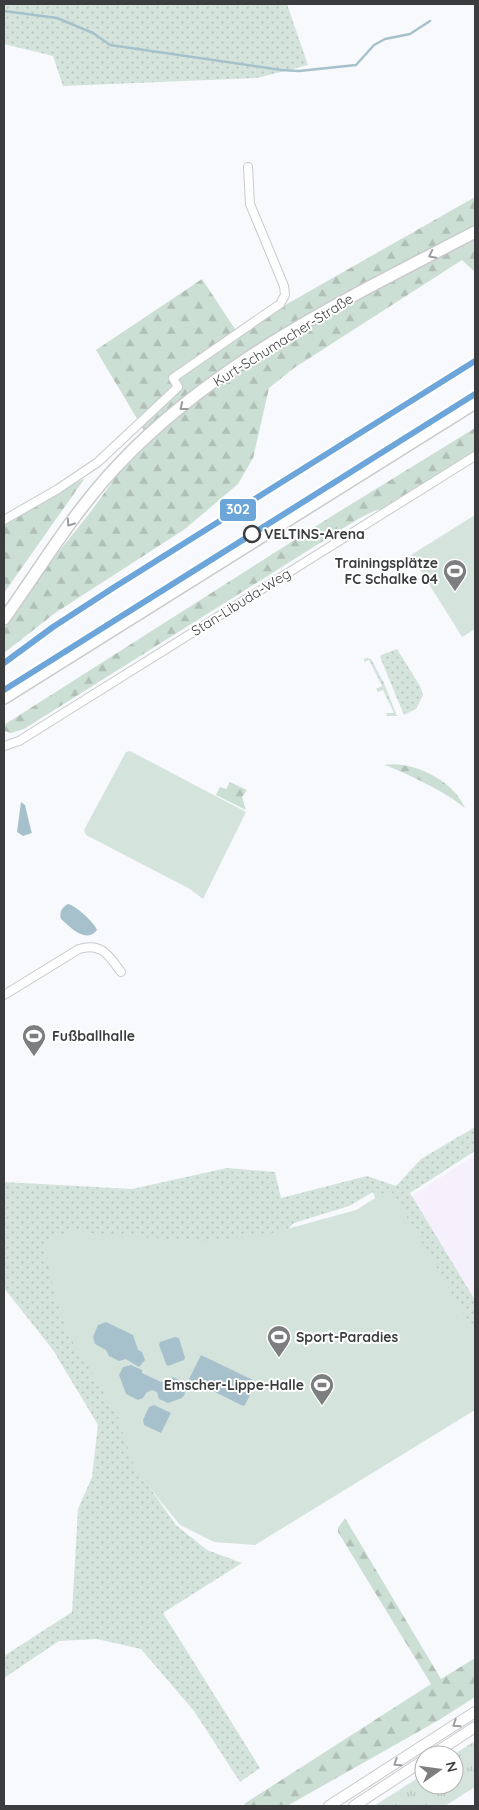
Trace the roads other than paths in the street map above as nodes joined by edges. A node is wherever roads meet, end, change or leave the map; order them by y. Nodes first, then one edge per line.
1 (248, 167) dead end
2 (475, 232) edge
3 (475, 403) edge
4 (475, 456) edge
5 (4, 520) edge
6 (4, 619) edge
7 (4, 698) edge
8 (4, 746) edge
9 (121, 972) dead end
10 (4, 995) edge
11 (475, 1712) edge
12 (475, 1727) edge
13 (447, 1745) edge
14 (414, 1767) edge
15 (329, 1806) edge
16 (354, 1806) edge

1 - 5 street, Kurt-Schumacher-Straße
2 -> 6 main road, Kurt-Schumacher-Straße
3 - 7 main road
4 - 8 street, Stan-Libuda-Weg
9 - 10 street
11 -> 15 main road
12 - 13 main road
14 - 16 main road

